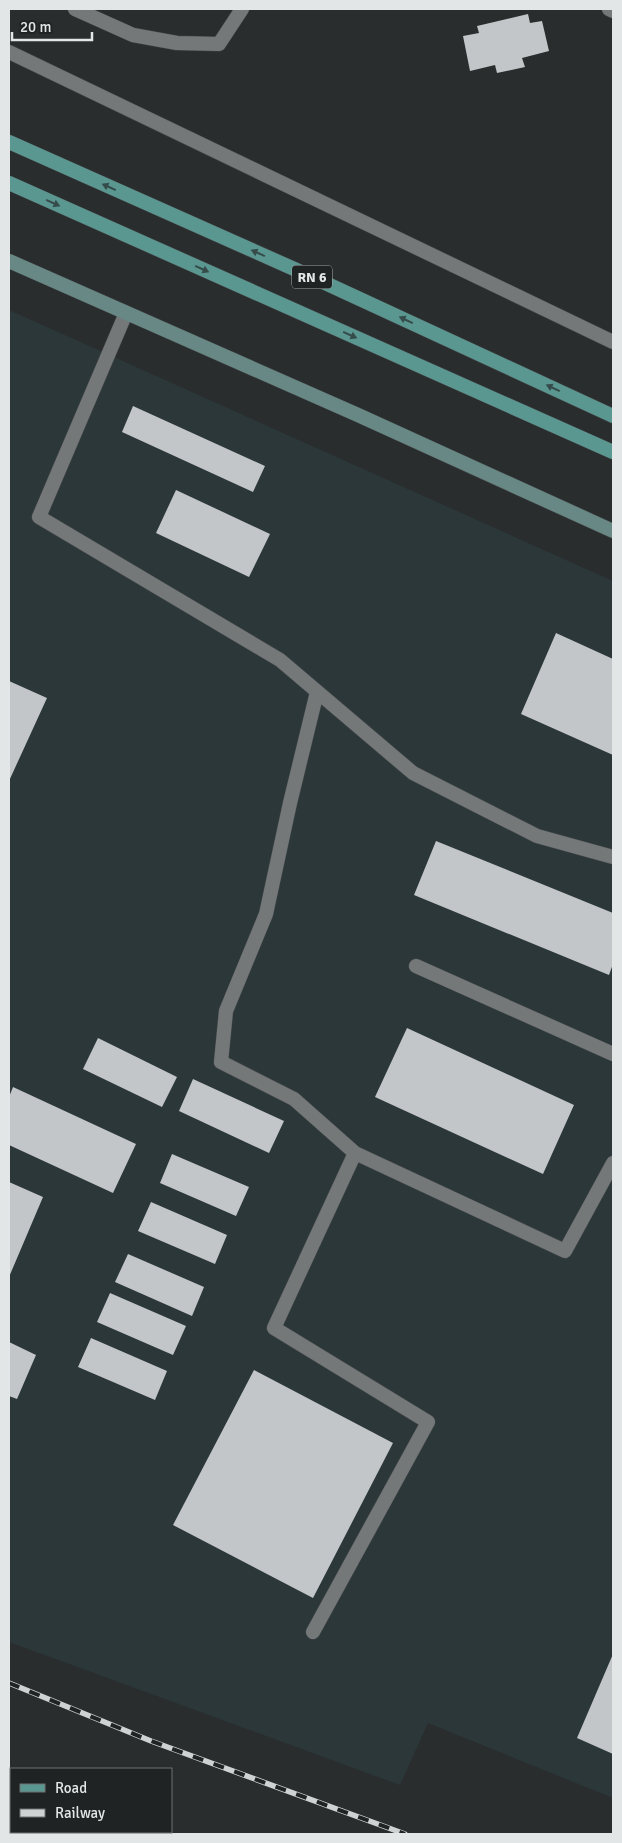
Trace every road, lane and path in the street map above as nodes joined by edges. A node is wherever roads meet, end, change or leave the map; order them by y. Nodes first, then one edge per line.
1 (75, 9) edge
2 (242, 9) edge
3 (609, 9) edge
4 (613, 11) edge
5 (9, 52) edge
6 (9, 142) edge
7 (9, 183) edge
8 (9, 261) edge
9 (126, 313) junction
10 (613, 342) edge
11 (613, 415) edge
12 (613, 453) edge
13 (613, 531) edge
14 (317, 692) junction
15 (613, 857) edge
16 (416, 966) dead end
17 (613, 1054) edge
18 (355, 1153) junction
19 (613, 1163) edge
20 (313, 1632) dead end

1 - 2 street
3 - 4 street
5 - 10 street
11 -> 6 main road, RN 6
7 -> 12 main road, RN 6
8 - 9 main road
9 - 13 main road
9 - 14 street
14 - 15 street
14 - 18 street
16 - 17 street
18 - 19 street
18 - 20 street

